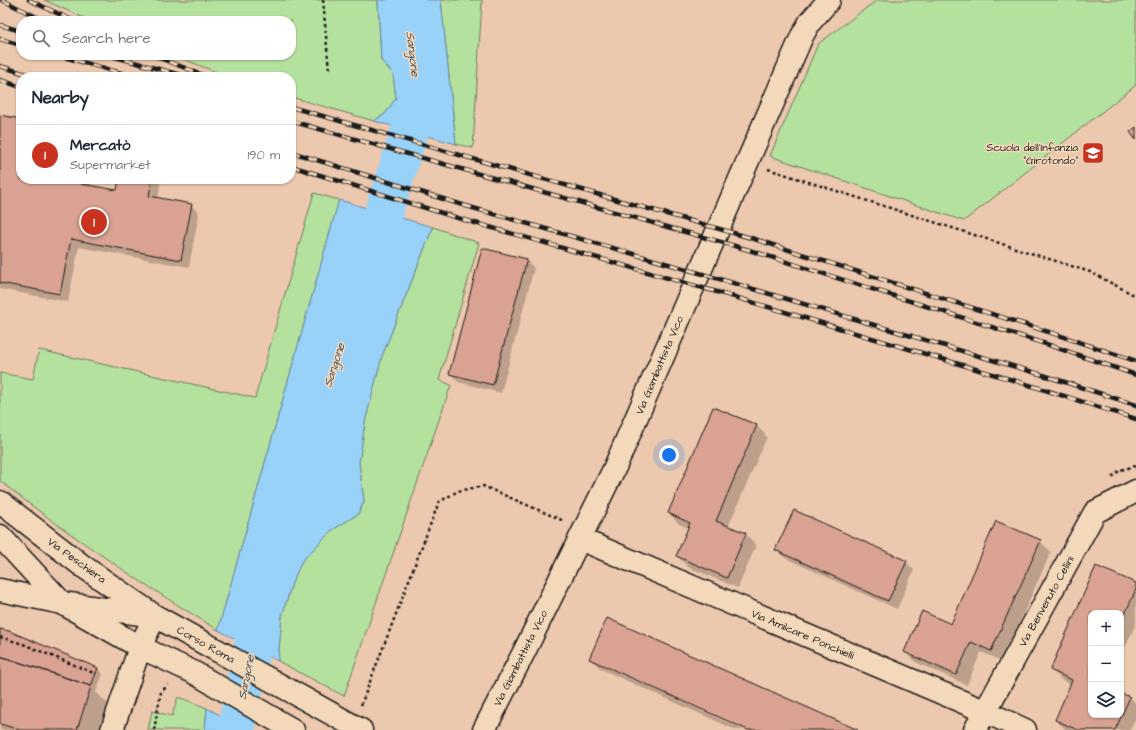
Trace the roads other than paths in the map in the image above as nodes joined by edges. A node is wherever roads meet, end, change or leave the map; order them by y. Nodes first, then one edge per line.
1 (830, 0) edge
2 (1136, 491) edge
3 (0, 502) edge
4 (0, 536) edge
5 (580, 538) junction
6 (0, 590) edge
7 (62, 603) junction
8 (155, 616) junction
9 (140, 647) junction
10 (219, 651) junction
11 (980, 721) edge
12 (112, 730) edge
13 (293, 730) edge
14 (361, 730) edge
15 (484, 730) edge
16 (1025, 730) edge

1 - 5 street, Via Giambattista Vico
2 - 11 street, Via Benvenuto Cellini
3 - 8 street, Via Peschiera
4 - 7 street
5 - 11 street, Via Amilcare Ponchielli
5 - 15 street, Via Giambattista Vico
6 - 7 street, Corso Roma
7 - 8 street, Corso Roma
7 - 9 street, Corso Roma
8 - 9 street
8 - 10 street, Corso Roma
9 - 10 street
9 - 12 street
9 - 13 street, Corso Roma
10 - 14 street, Corso Roma
11 - 16 street, Via Amilcare Ponchielli

